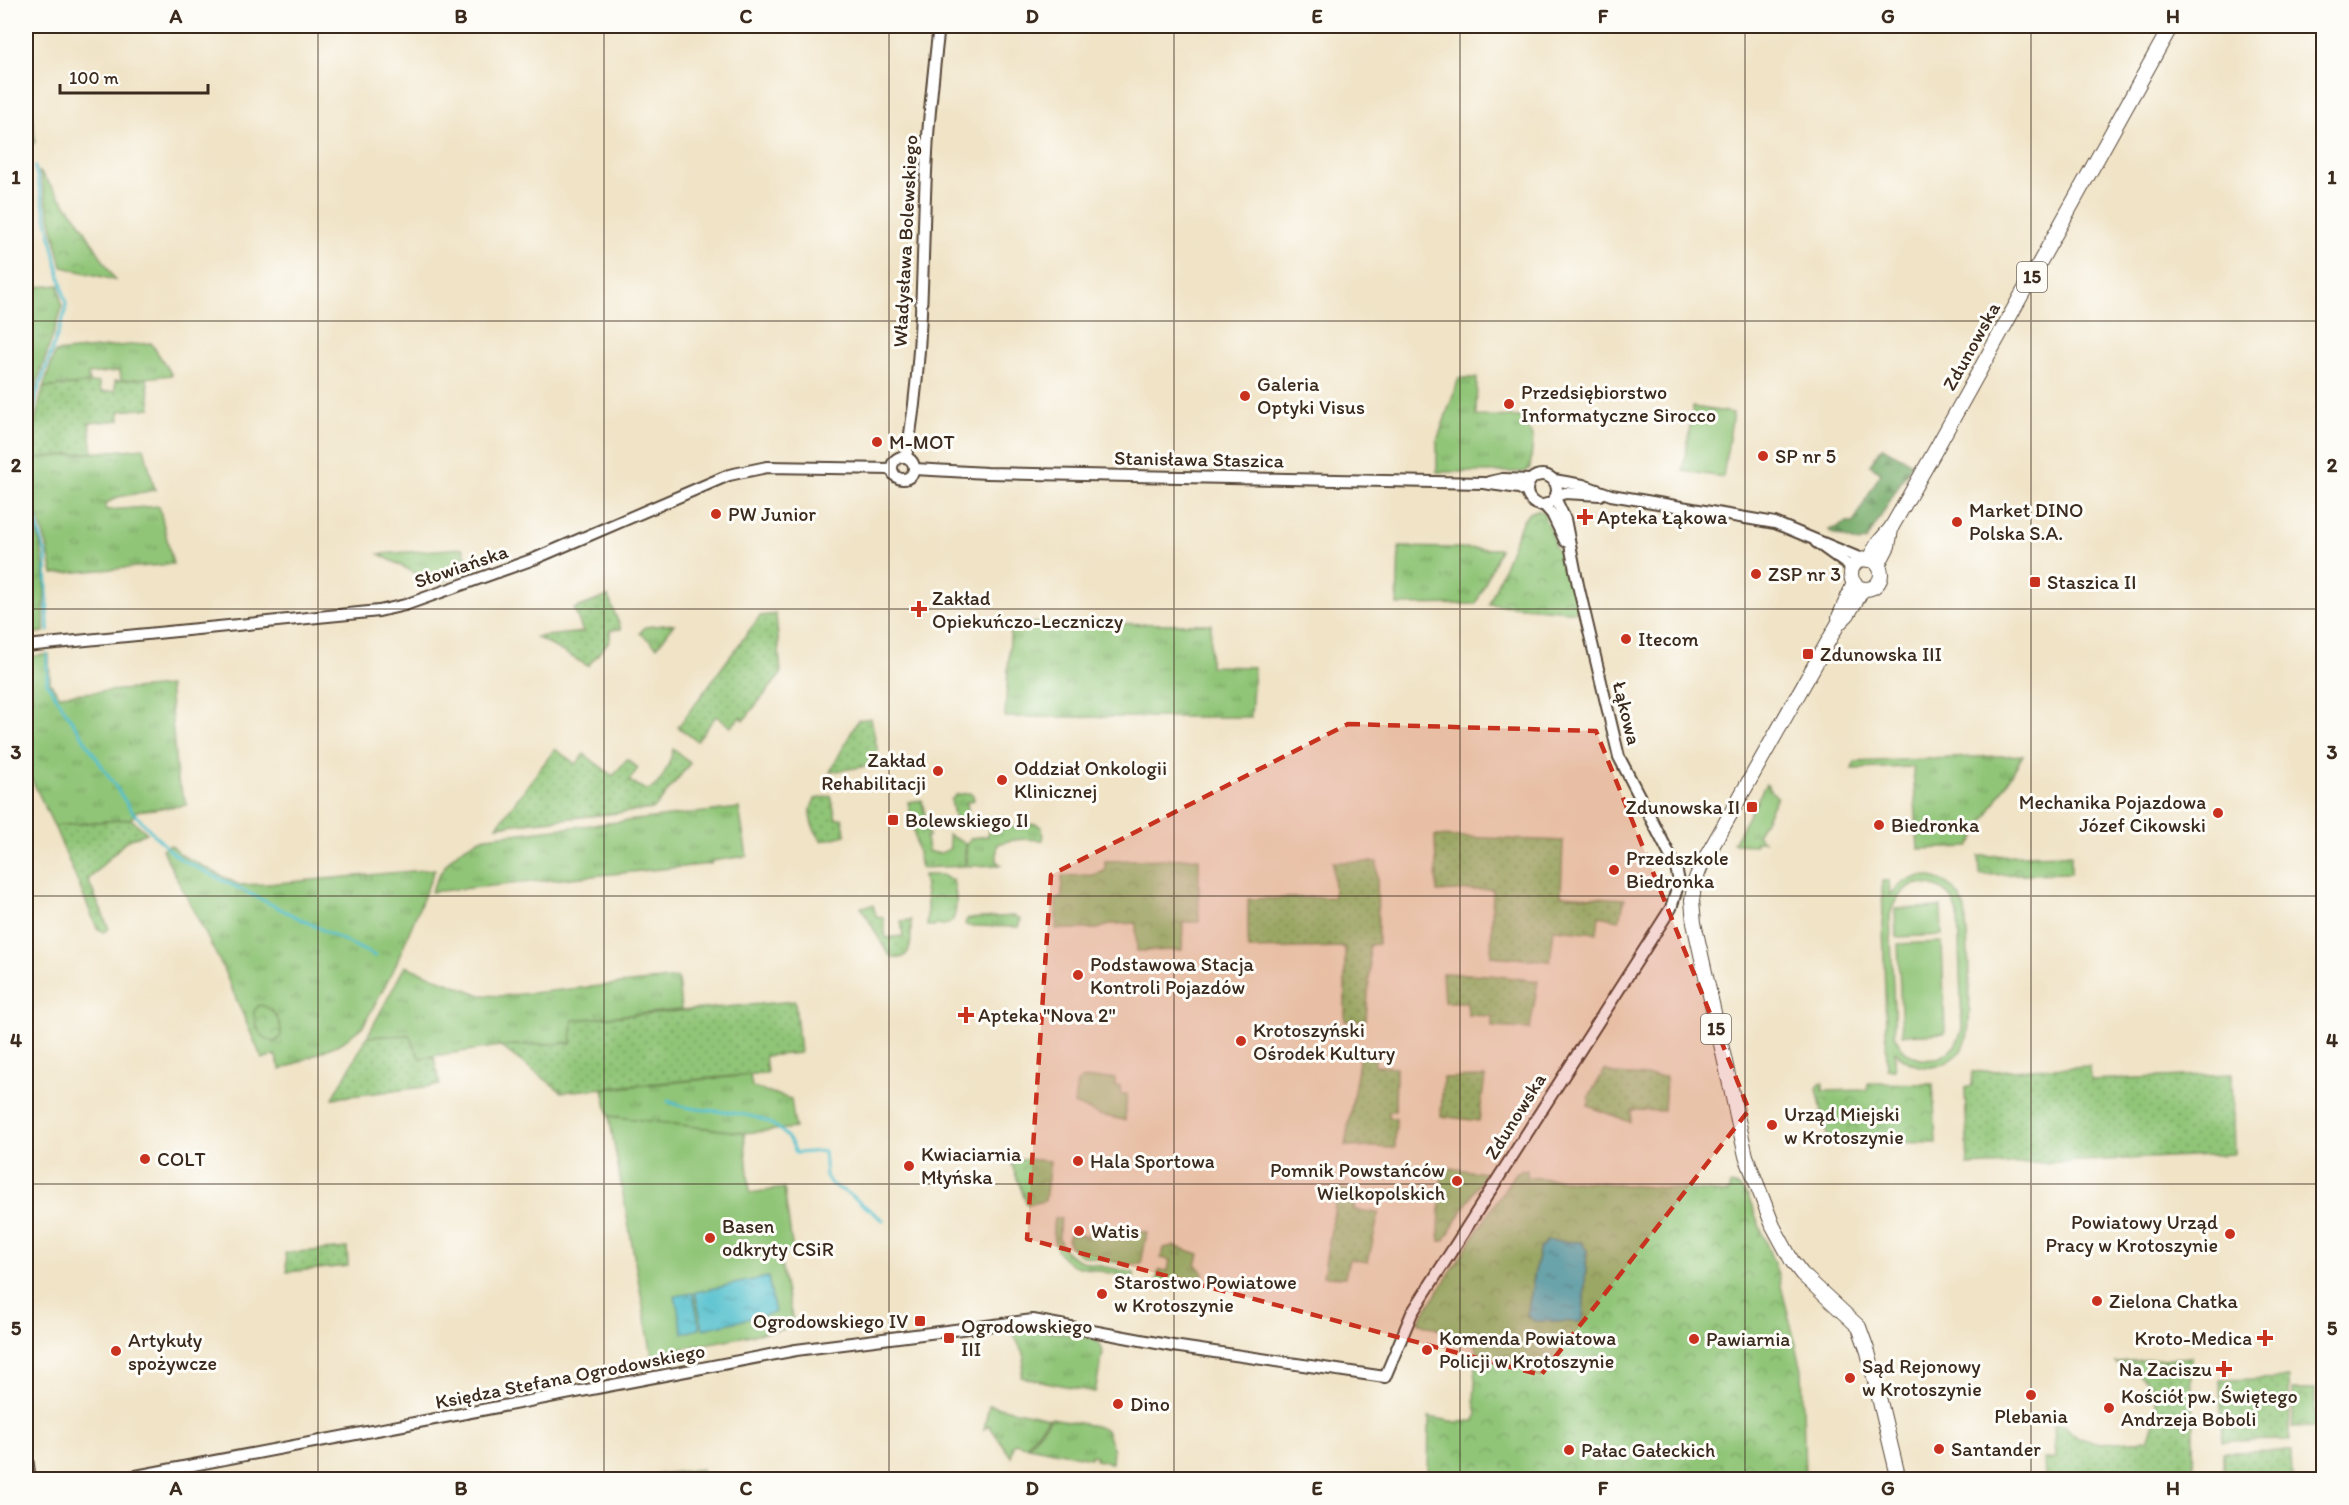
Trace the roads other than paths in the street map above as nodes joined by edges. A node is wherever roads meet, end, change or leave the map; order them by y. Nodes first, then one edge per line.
1 (939, 26) edge
2 (2171, 26) edge
3 (906, 457) junction
4 (892, 469) junction
5 (915, 469) junction
6 (1530, 480) junction
7 (1554, 480) junction
8 (1483, 483) junction
9 (1527, 492) junction
10 (1611, 495) junction
11 (1555, 497) junction
12 (1544, 505) junction
13 (1814, 540) junction
14 (1569, 546) junction
15 (1870, 562) junction
16 (1852, 568) junction
17 (1858, 586) junction
18 (26, 646) edge
19 (1679, 878) joint
20 (1385, 1377) joint
21 (26, 1450) edge
22 (30, 1479) edge
23 (115, 1479) edge
24 (1899, 1479) edge

1 - 3 street, Władysława Bolewskiego
2 - 15 main road, Zdunowska / 15
3 - 4 street
3 - 5 street
4 - 5 street
4 - 18 street, Słowiańska
5 - 8 street, Stanisława Staszica
6 - 7 street
6 - 8 street, Stanisława Staszica
6 - 9 street
7 - 10 street
7 - 11 street
8 - 9 street, Stanisława Staszica
9 - 12 street
10 - 11 street
10 - 13 street
11 - 12 street
11 - 14 street, Łąkowa
12 - 14 street, Łąkowa
13 - 15 street
13 - 16 street
14 - 19 street, Łąkowa
15 - 16 main road
15 - 17 main road, Zdunowska / 15
16 - 17 main road
17 - 24 main road, Zdunowska / 15
19 - 20 street, Zdunowska
20 - 23 street, Księdza Stefana Ogrodowskiego
21 - 22 street

